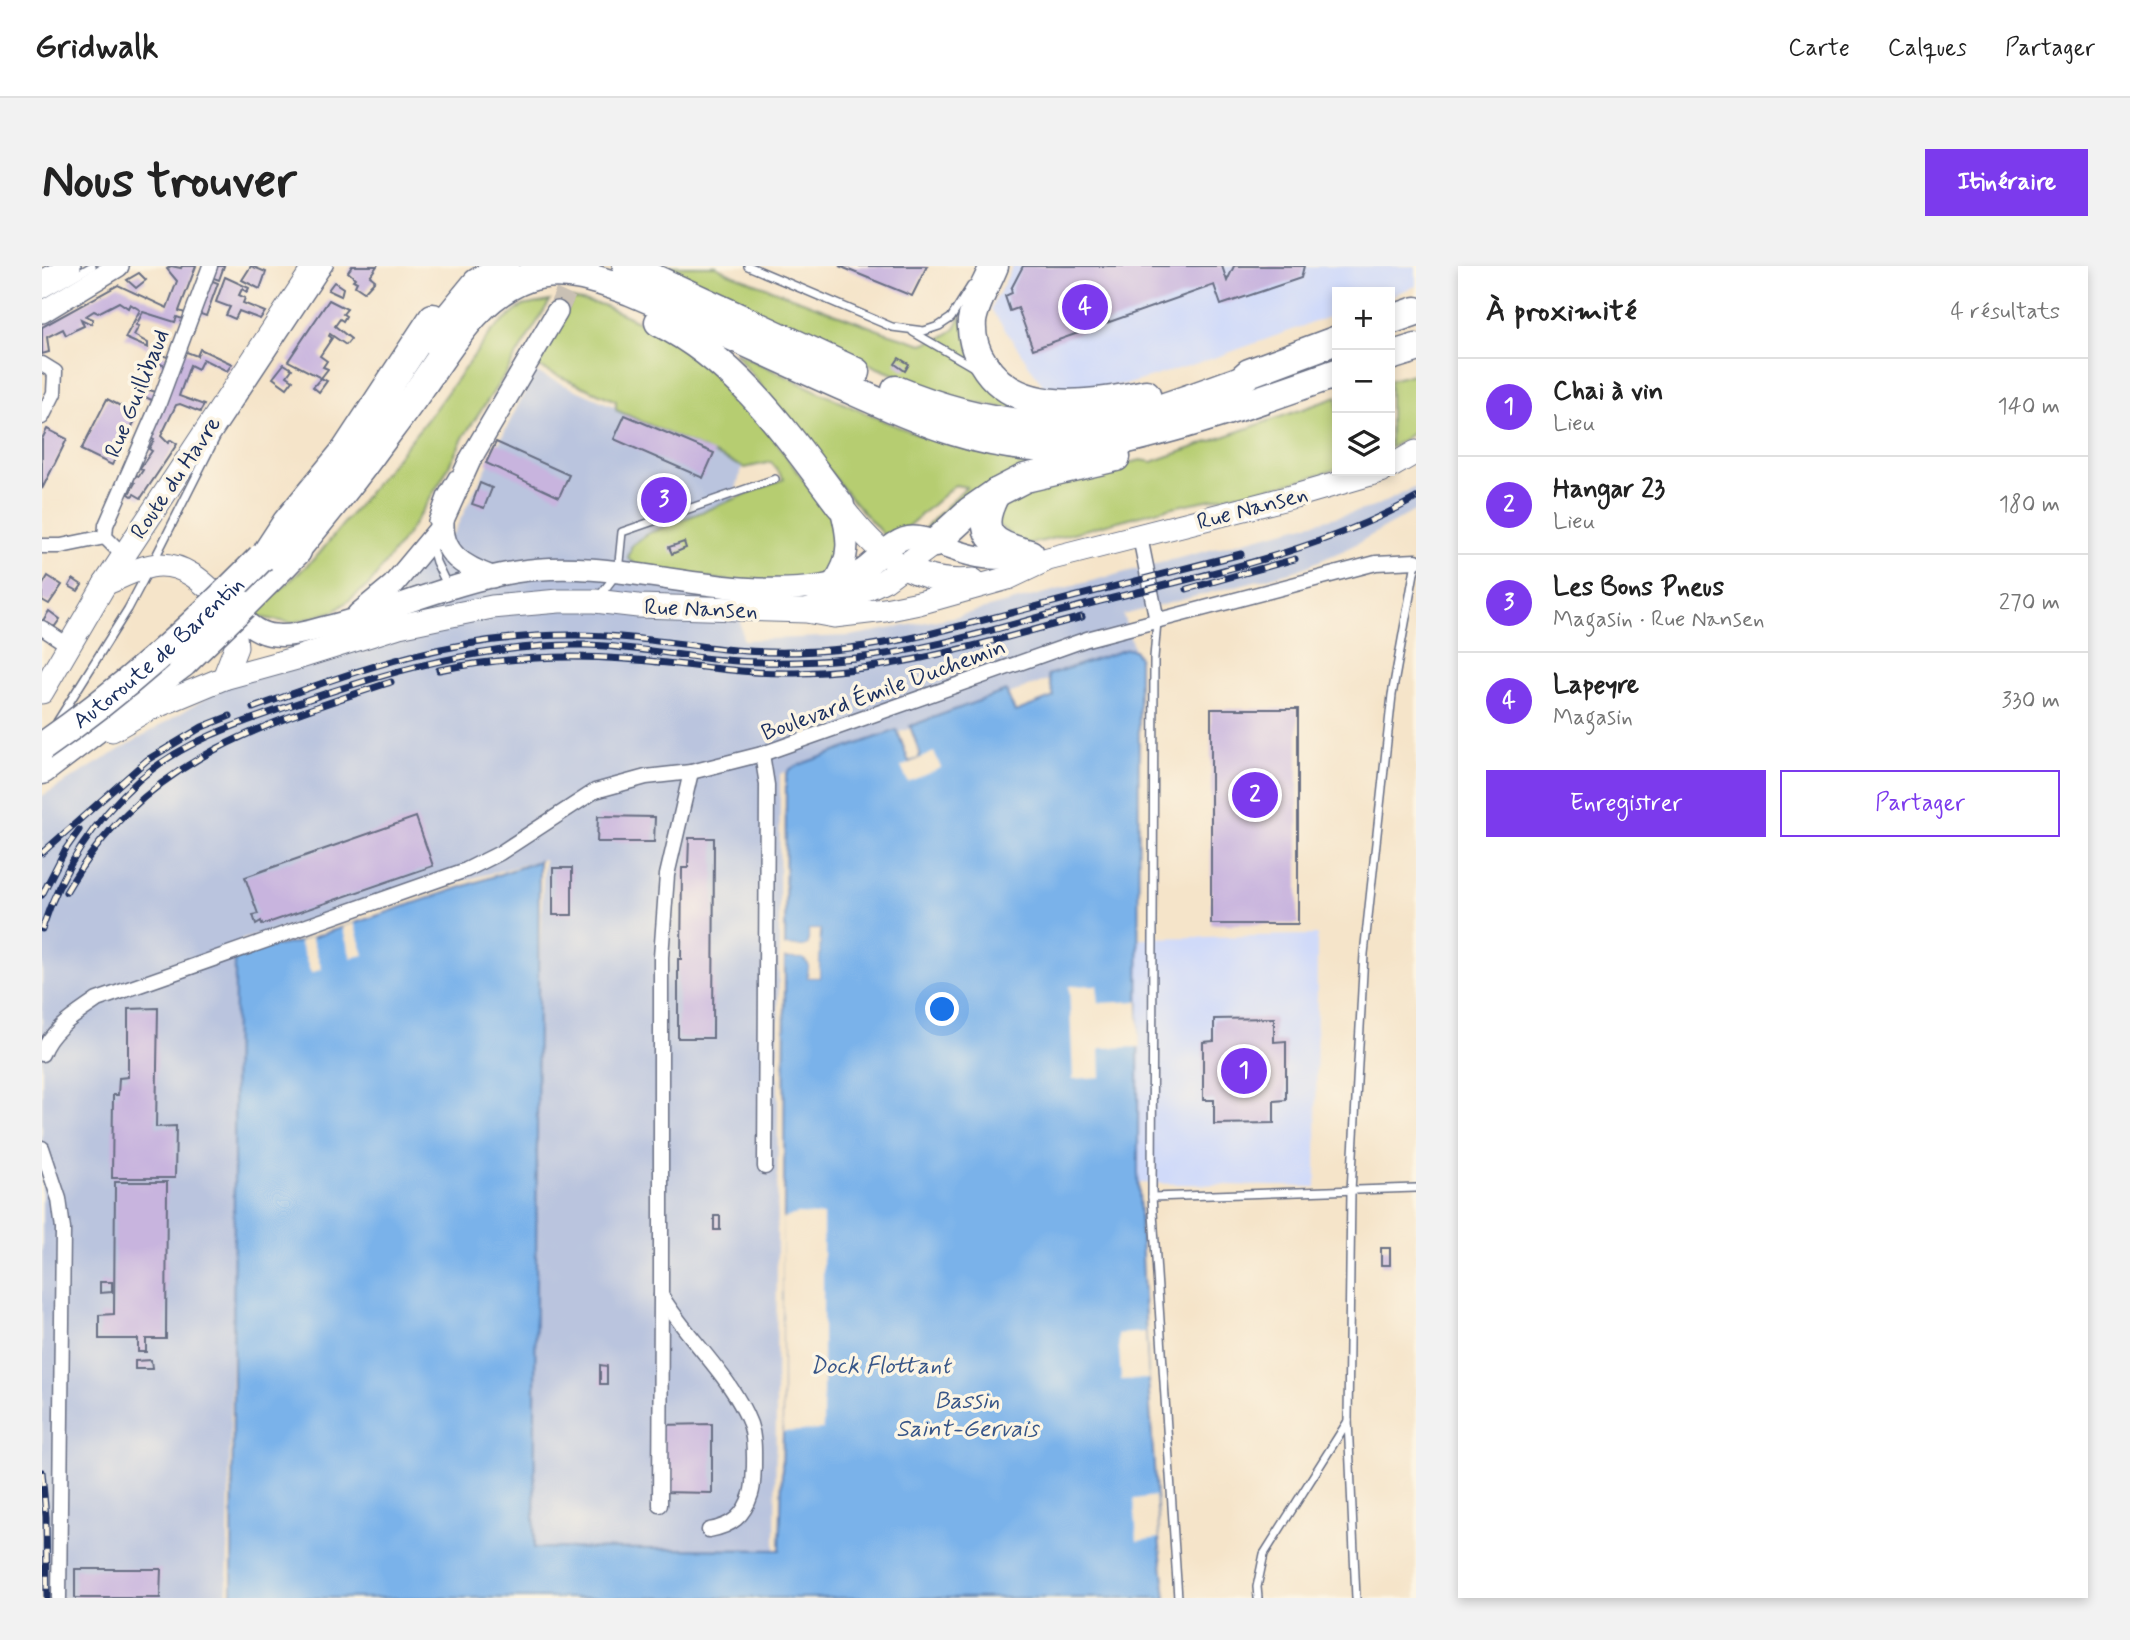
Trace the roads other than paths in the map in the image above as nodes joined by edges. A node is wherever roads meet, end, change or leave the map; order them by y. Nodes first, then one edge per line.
1 (70, 266) edge
2 (92, 266) edge
3 (118, 266) edge
4 (210, 266) edge
5 (314, 266) edge
6 (329, 266) edge
7 (468, 266) edge
8 (627, 266) edge
9 (748, 266) edge
10 (984, 270) edge
11 (516, 272) edge
12 (42, 281) edge
13 (42, 295) edge
14 (1416, 311) edge
15 (42, 312) edge
16 (556, 312) tunnel mouth
17 (1395, 318) edge
18 (910, 330) junction
19 (1332, 342) edge
20 (1416, 348) edge
21 (1395, 354) edge
22 (526, 364) junction
23 (42, 365) edge
24 (1249, 373) junction
25 (1332, 375) edge
26 (996, 381) junction
27 (42, 417) edge
28 (1208, 418) junction
29 (1416, 452) edge
30 (1395, 464) edge
31 (1363, 476) edge
32 (775, 479) dead end
33 (996, 493) junction
34 (840, 505) junction
35 (443, 521) junction
36 (105, 537) junction
37 (1140, 537) junction
38 (431, 540) junction
39 (935, 542) junction
40 (42, 546) edge
41 (883, 554) junction
42 (123, 555) junction
43 (1039, 556) junction
44 (271, 558) junction
45 (1416, 561) edge
46 (151, 566) junction
47 (903, 567) junction
48 (618, 572) junction
49 (492, 577) junction
50 (1008, 578) junction
51 (105, 584) junction
52 (832, 584) junction
53 (455, 592) junction
54 (595, 601) junction
55 (238, 609) junction
56 (806, 611) junction
57 (349, 621) junction
58 (1157, 621) junction
59 (42, 628) edge
60 (68, 645) junction
61 (297, 658) junction
62 (224, 678) junction
63 (42, 692) edge
64 (42, 747) edge
65 (762, 754) junction
66 (42, 770) edge
67 (691, 772) junction
68 (42, 787) edge
69 (42, 1054) edge
70 (42, 1148) edge
71 (765, 1167) dead end
72 (1416, 1188) edge
73 (1351, 1191) junction
74 (1152, 1197) junction
75 (661, 1295) junction
76 (1348, 1420) junction
77 (660, 1506) dead end
78 (709, 1530) dead end
79 (59, 1598) edge
80 (1178, 1598) edge
81 (1258, 1598) edge
82 (1356, 1598) edge

1 - 12 main road
2 - 13 lane
3 - 15 main road
4 - 36 street, Rue Guillibaud
5 - 42 main road, Route du Havre
6 - 46 lane
7 - 44 highway
8 - 24 highway
9 - 18 lane
10 - 18 lane
10 - 26 highway
11 - 28 highway
11 - 44 highway
14 - 17 highway
16 - 22 main road
18 - 26 lane
19 - 24 highway
20 - 21 highway
22 - 35 main road
22 - 38 lane
23 - 27 street
24 - 26 highway
25 - 28 highway
28 - 33 highway
29 - 30 main road
31 - 37 main road, Rue Nansen
32 - 48 lane
33 - 39 highway
33 - 43 highway
34 - 41 main road
34 - 44 highway
34 - 52 main road
35 - 38 main road
35 - 49 main road
36 - 40 street
36 - 42 street
37 - 43 main road, Rue Nansen
37 - 58 street
38 - 53 lane
38 - 57 main road
39 - 41 main road, Rue Nansen
39 - 43 main road, Rue Nansen
39 - 47 main road
41 - 47 main road
41 - 52 main road, Rue Nansen
42 - 51 main road, Route du Havre
43 - 50 main road, Rue Nansen
44 - 55 highway, Autoroute de Barentin
44 - 64 highway, Autoroute de Barentin, bridge
45 - 58 street, Boulevard Émile Duchemin
45 - 73 lane
46 - 51 main road
46 - 55 main road
46 - 64 lane
47 - 50 main road
47 - 56 main road
48 - 49 main road, Rue Nansen
48 - 52 main road, Rue Nansen
48 - 54 lane
49 - 53 main road, Rue Nansen
50 - 56 main road, Rue Nansen
51 - 60 main road, Route du Havre
53 - 57 main road, Rue Nansen
54 - 56 main road, Rue Nansen
54 - 61 main road, Rue Nansen
55 - 57 main road, Rue Nansen
55 - 62 main road
55 - 66 highway, Autoroute de Barentin, bridge
57 - 61 main road
58 - 65 street, Boulevard Émile Duchemin
58 - 74 lane
59 - 60 street
60 - 63 main road, Route du Havre
61 - 62 main road, Rue Nansen
62 - 68 main road, Rue Nansen
65 - 67 street
65 - 71 street, Boulevard Émile Duchemin
67 - 69 street
67 - 75 street
70 - 79 street
72 - 73 lane
73 - 74 lane
73 - 76 lane
74 - 80 lane
75 - 77 street
75 - 78 street
76 - 81 lane
76 - 82 lane

